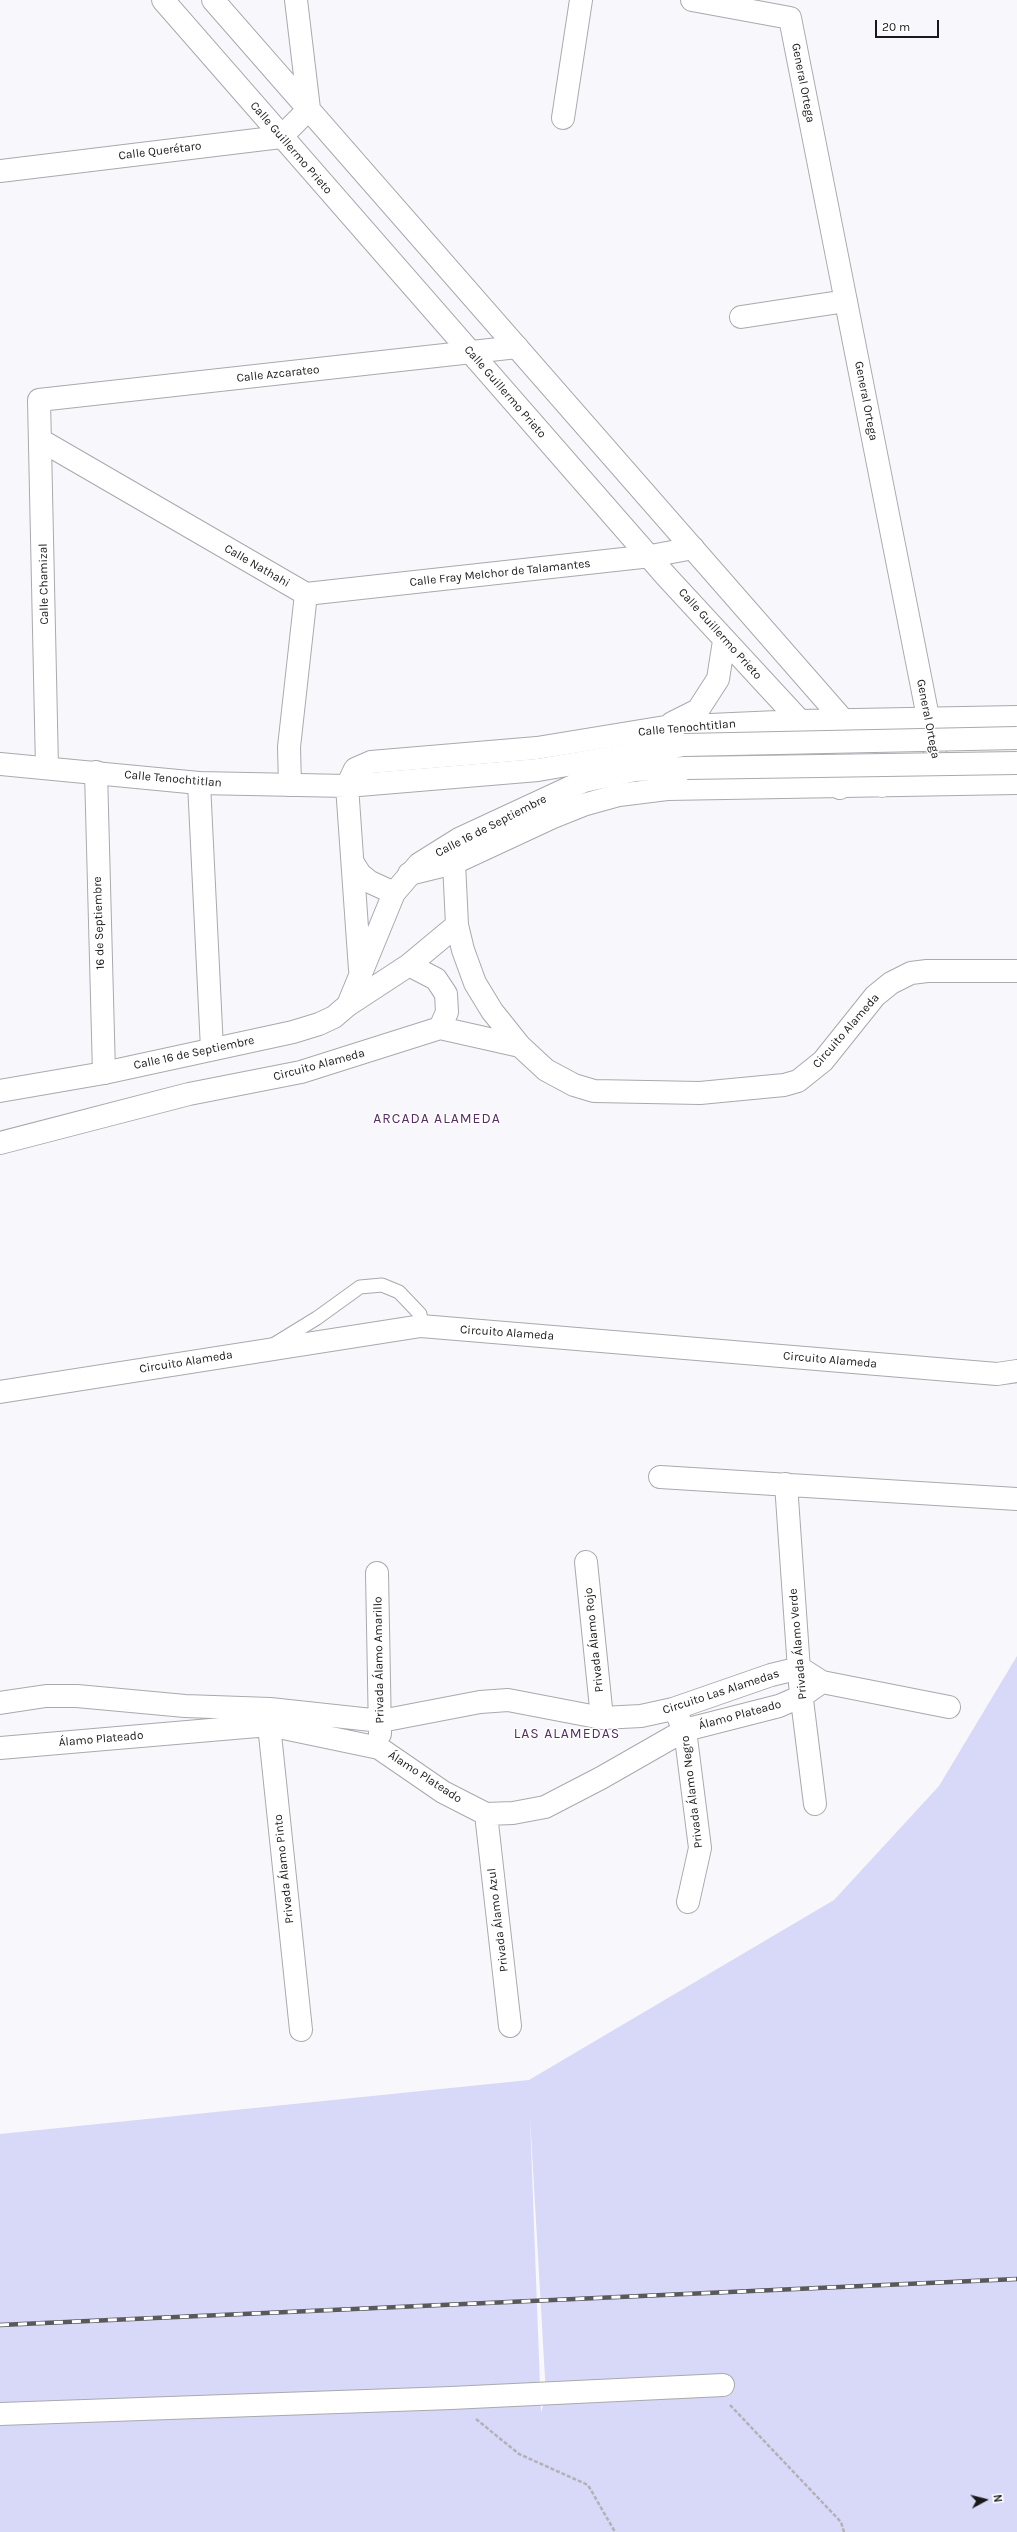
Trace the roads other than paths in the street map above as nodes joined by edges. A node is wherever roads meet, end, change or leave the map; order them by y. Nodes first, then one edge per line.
1 (163, 0) edge
2 (213, 0) edge
3 (296, 0) edge
4 (582, 0) edge
5 (692, 0) edge
6 (309, 109) junction
7 (563, 118) dead end
8 (281, 137) junction
9 (0, 170) edge
10 (846, 301) junction
11 (741, 317) dead end
12 (517, 347) junction
13 (472, 353) junction
14 (39, 400) joint
15 (42, 441) junction
16 (693, 548) junction
17 (650, 556) junction
18 (306, 594) junction
19 (724, 640) junction
20 (1017, 717) edge
21 (929, 720) junction
22 (800, 721) junction
23 (844, 721) junction
24 (665, 727) junction
25 (1017, 738) edge
26 (1017, 763) edge
27 (0, 764) edge
28 (46, 768) junction
29 (96, 772) junction
30 (199, 783) junction
31 (1017, 783) edge
32 (290, 785) junction
33 (941, 785) junction
34 (347, 786) junction
35 (882, 786) junction
36 (840, 788) junction
37 (459, 839) junction
38 (353, 863) junction
39 (454, 863) junction
40 (409, 874) junction
41 (394, 893) junction
42 (457, 925) junction
43 (409, 965) junction
44 (1017, 971) edge
45 (360, 973) junction
46 (348, 1005) junction
47 (440, 1028) junction
48 (520, 1046) junction
49 (212, 1049) junction
50 (104, 1073) junction
51 (0, 1091) edge
52 (0, 1143) edge
53 (421, 1326) junction
54 (265, 1350) junction
55 (1017, 1371) edge
56 (0, 1392) edge
57 (660, 1477) dead end
58 (786, 1484) junction
59 (1017, 1499) edge
60 (586, 1562) dead end
61 (377, 1573) dead end
62 (800, 1668) junction
63 (822, 1682) junction
64 (802, 1696) junction
65 (0, 1703) edge
66 (949, 1707) dead end
67 (673, 1709) junction
68 (270, 1717) junction
69 (602, 1718) junction
70 (381, 1721) junction
71 (685, 1730) junction
72 (0, 1748) edge
73 (379, 1748) junction
74 (815, 1804) dead end
75 (486, 1814) junction
76 (688, 1902) dead end
77 (510, 2026) dead end
78 (301, 2030) dead end
79 (718, 2386) road end
80 (0, 2414) edge

1 - 8 street, Calle Guillermo Prieto
2 - 6 street
3 - 6 street
4 - 7 street
5 - 10 street, General Ortega
6 - 8 street
6 - 12 street
8 - 9 street, Calle Querétaro
8 - 13 street, Calle Guillermo Prieto
10 - 11 street
10 - 21 street, General Ortega
12 - 13 street, Calle Azcarateo
12 - 16 street
13 - 14 street, Calle Azcarateo
13 - 17 street, Calle Guillermo Prieto
14 - 15 street, Calle Chamizal
15 - 18 street, Calle Nathahi
15 - 28 street, Calle Chamizal
16 - 17 street, Calle Fray Melchor de Talamantes
16 - 23 street
17 - 18 street, Calle Fray Melchor de Talamantes
17 - 19 street, Calle Guillermo Prieto
18 - 32 street
19 - 22 street, Calle Guillermo Prieto
19 - 24 street
20 - 21 street, Calle Tenochtitlan
21 - 23 street, Calle Tenochtitlan
21 - 33 street, General Ortega
22 - 23 street, Calle Tenochtitlan
22 - 24 street, Calle Tenochtitlan
22 - 36 street, Calle Guillermo Prieto
23 - 35 street
24 - 34 street, Calle Tenochtitlan
25 - 34 street, Calle Tenochtitlan, bridge
26 - 37 street, Calle 16 de Septiembre, bridge
27 - 28 street, Calle Tenochtitlan
28 - 29 street, Calle Tenochtitlan
29 - 30 street, Calle Tenochtitlan
29 - 50 street, 16 de Septiembre
30 - 32 street, Calle Tenochtitlan
30 - 49 street
31 - 33 street
32 - 34 street, Calle Tenochtitlan
33 - 35 street
34 - 38 street, Calle 16 de Septiembre
35 - 36 street
36 - 39 street
37 - 39 street, Circuito Alameda
37 - 40 street, Calle 16 de Septiembre
38 - 41 street
38 - 45 street, Calle 16 de Septiembre
39 - 40 street
39 - 42 street, Circuito Alameda
40 - 41 street, Calle 16 de Septiembre
41 - 45 street, Calle 16 de Septiembre
42 - 43 street
42 - 48 street, Circuito Alameda
43 - 46 street
43 - 47 street
44 - 48 street, Circuito Alameda
45 - 46 street, Calle 16 de Septiembre
46 - 49 street, Calle 16 de Septiembre
47 - 48 street
47 - 52 street, Circuito Alameda
49 - 50 street, Calle 16 de Septiembre
50 - 51 street, Calle 16 de Septiembre
53 - 54 street, Circuito Alameda
53 - 54 lane
53 - 55 street, Circuito Alameda
54 - 56 street, Circuito Alameda
57 - 58 street
58 - 59 street
58 - 62 street, Privada Álamo Verde
60 - 69 street, Privada Álamo Rojo
61 - 70 street, Privada Álamo Amarillo
62 - 63 street
62 - 64 street, Privada Álamo Verde
62 - 67 street, Circuito Las Alamedas
63 - 64 street, Álamo Plateado
63 - 66 street
64 - 71 street, Álamo Plateado
64 - 74 street, Privada Álamo Verde
65 - 68 street, Álamo Plateado
67 - 69 street, Circuito Las Alamedas
67 - 71 street, Privada Álamo Negro
68 - 70 street, Álamo Plateado
68 - 72 street, Álamo Plateado
68 - 73 street, Álamo Plateado
68 - 78 street, Privada Álamo Pinto
69 - 70 street, Circuito Las Alamedas
70 - 73 street, Privada Álamo Amarillo
71 - 75 street, Álamo Plateado
71 - 76 street, Privada Álamo Negro
73 - 75 street, Álamo Plateado
75 - 77 street, Privada Álamo Azul
79 - 80 street

